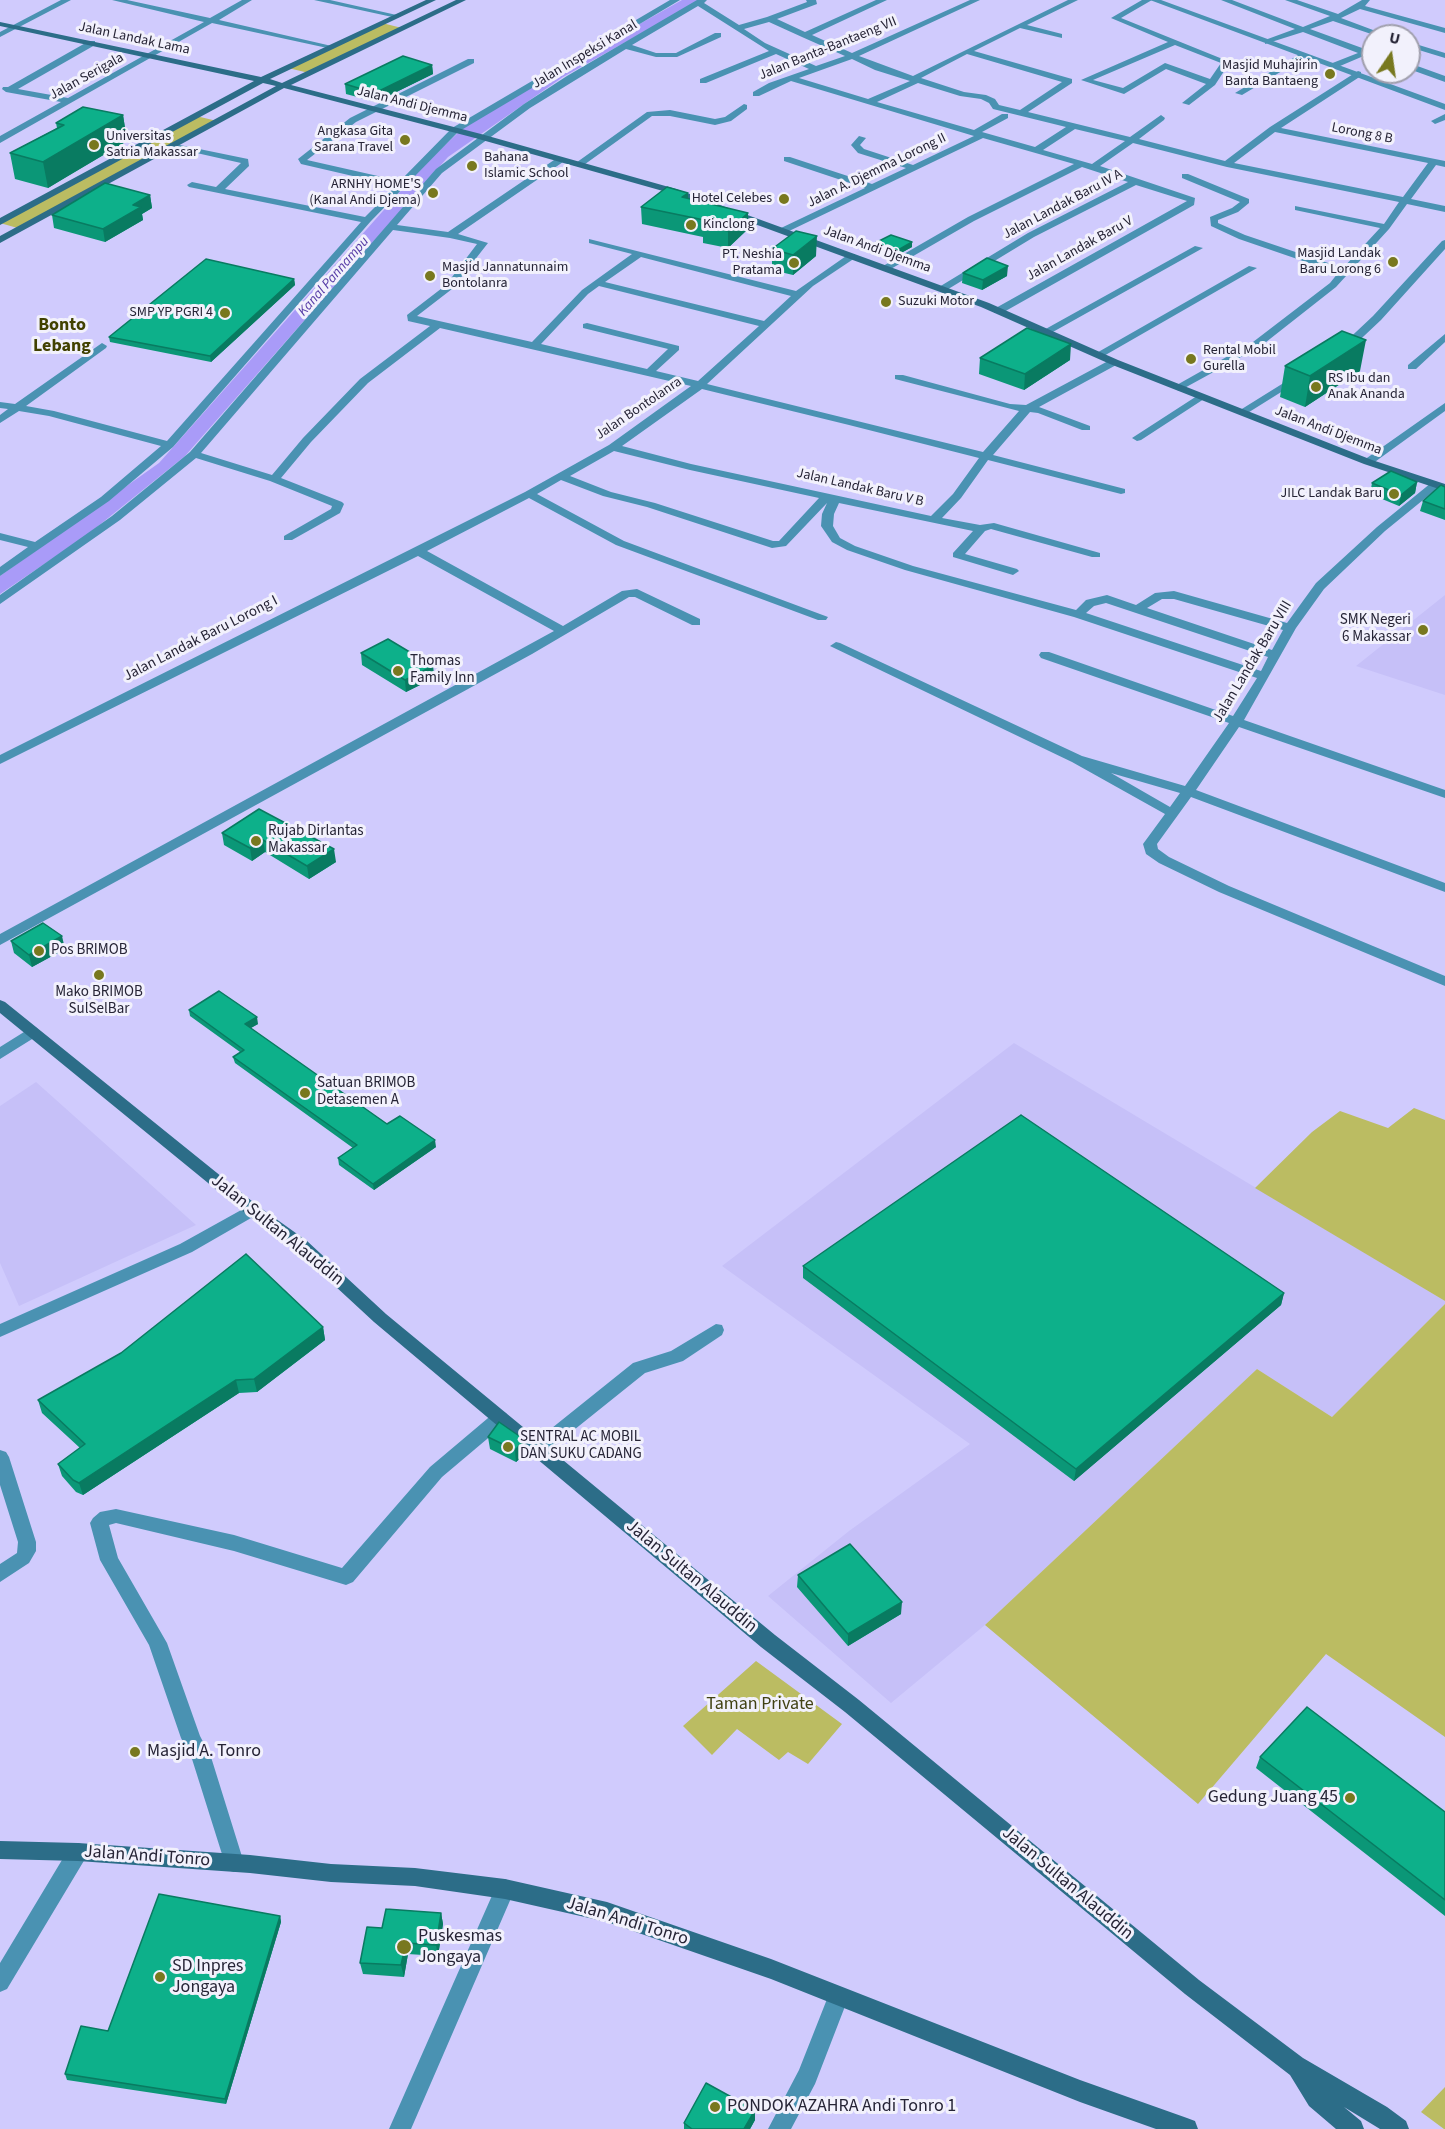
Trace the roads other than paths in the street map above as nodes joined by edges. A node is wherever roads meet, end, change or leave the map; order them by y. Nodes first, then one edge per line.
1 (67, 0) edge
2 (116, 0) edge
3 (248, 0) edge
4 (318, 0) edge
5 (370, 0) edge
6 (462, 0) edge
7 (676, 0) edge
8 (810, 0) edge
9 (882, 0) edge
10 (976, 0) edge
11 (1073, 0) edge
12 (1148, 0) edge
13 (1154, 0) edge
14 (1225, 0) edge
15 (1289, 0) edge
16 (428, 2) edge
17 (701, 2) edge
18 (1363, 3) edge
19 (358, 8) junction
20 (442, 9) junction
21 (397, 16) junction
22 (1335, 17) junction
23 (770, 19) junction
24 (213, 20) junction
25 (0, 24) edge
26 (1021, 26) junction
27 (16, 27) junction
28 (1361, 27) edge
29 (1433, 27) junction
30 (738, 28) junction
31 (1302, 29) junction
32 (1445, 31) edge
33 (1421, 32) edge
34 (0, 35) edge
35 (718, 35) dead end
36 (805, 35) junction
37 (1059, 36) dead end
38 (1174, 42) junction
39 (1268, 42) junction
40 (92, 43) junction
41 (332, 46) junction
42 (625, 46) junction
43 (1361, 48) edge
44 (1421, 48) edge
45 (966, 51) junction
46 (775, 52) junction
47 (1361, 55) edge
48 (1304, 56) junction
49 (1445, 56) edge
50 (150, 57) junction
51 (851, 57) junction
52 (1138, 57) junction
53 (471, 61) dead end
54 (1165, 66) junction
55 (1332, 66) junction
56 (815, 69) junction
57 (1421, 70) edge
58 (1358, 74) junction
59 (790, 78) junction
60 (1445, 79) edge
61 (262, 80) junction
62 (916, 80) junction
63 (703, 81) dead end
64 (1212, 83) junction
65 (282, 86) junction
66 (5, 89) edge
67 (1239, 93) dead end
68 (756, 94) dead end
69 (70, 101) junction
70 (869, 102) junction
71 (1186, 104) dead end
72 (744, 107) dead end
73 (1445, 107) edge
74 (375, 110) junction
75 (1021, 113) junction
76 (1005, 116) dead end
77 (1445, 117) edge
78 (1161, 118) dead end
79 (1435, 121) dead end
80 (0, 126) edge
81 (1073, 126) junction
82 (1273, 129) junction
83 (19, 130) junction
84 (457, 130) junction
85 (978, 134) junction
86 (481, 137) junction
87 (862, 138) dead end
88 (0, 140) edge
89 (1132, 140) junction
90 (173, 145) junction
91 (1035, 151) junction
92 (787, 159) dead end
93 (560, 160) junction
94 (1433, 162) junction
95 (1081, 164) junction
96 (1227, 164) junction
97 (1445, 164) edge
98 (578, 165) junction
99 (1093, 167) junction
100 (914, 168) junction
101 (1185, 176) dead end
102 (1136, 181) junction
103 (401, 184) junction
104 (192, 185) dead end
105 (874, 188) junction
106 (217, 190) junction
107 (1405, 201) junction
108 (1298, 208) dead end
109 (1445, 209) edge
110 (367, 220) junction
111 (0, 222) edge
112 (389, 227) junction
113 (1386, 228) junction
114 (784, 230) junction
115 (450, 235) junction
116 (3, 236) edge
117 (592, 241) dead end
118 (1445, 243) edge
119 (1198, 248) dead end
120 (639, 254) junction
121 (852, 256) junction
122 (886, 268) junction
123 (1252, 268) dead end
124 (1344, 272) junction
125 (597, 283) junction
126 (942, 289) junction
127 (798, 295) junction
128 (998, 311) junction
129 (768, 325) junction
130 (436, 326) junction
131 (587, 326) dead end
132 (1047, 331) junction
133 (1445, 337) edge
134 (538, 345) junction
135 (102, 346) dead end
136 (1098, 355) junction
137 (1335, 355) edge
138 (1114, 362) junction
139 (1412, 367) dead end
140 (652, 369) junction
141 (1309, 371) edge
142 (899, 377) dead end
143 (702, 384) junction
144 (1179, 388) junction
145 (1200, 397) junction
146 (0, 405) edge
147 (1445, 406) edge
148 (20, 407) junction
149 (1027, 409) junction
150 (1242, 412) junction
151 (0, 420) edge
152 (1086, 428) dead end
153 (1137, 438) dead end
154 (169, 445) junction
155 (613, 447) junction
156 (194, 454) junction
157 (985, 457) junction
158 (1368, 462) junction
159 (560, 476) junction
160 (274, 479) junction
161 (1440, 487) edge
162 (1121, 491) dead end
163 (529, 494) junction
164 (831, 498) junction
165 (934, 520) junction
166 (981, 529) junction
167 (0, 536) edge
168 (288, 538) dead end
169 (37, 546) junction
170 (418, 551) junction
171 (1096, 555) dead end
172 (1013, 571) dead end
173 (0, 572) edge
174 (0, 600) edge
175 (1139, 608) junction
176 (1078, 614) junction
177 (822, 617) dead end
178 (696, 622) dead end
179 (1290, 627) junction
180 (563, 631) junction
181 (836, 646) dead end
182 (1045, 655) dead end
183 (1275, 655) junction
184 (1264, 676) junction
185 (1237, 721) junction
186 (1077, 759) junction
187 (0, 760) edge
188 (1188, 791) junction
189 (1445, 794) edge
190 (1172, 813) junction
191 (1445, 888) edge
192 (0, 940) edge
193 (1445, 981) edge
194 (0, 1005) edge
195 (32, 1032) junction
196 (0, 1054) edge
197 (252, 1210) junction
198 (716, 1330) dead end
199 (0, 1331) edge
200 (500, 1418) junction
201 (538, 1449) junction
202 (0, 1457) edge
203 (0, 1574) edge
204 (0, 1850) edge
205 (78, 1852) junction
206 (234, 1863) junction
207 (505, 1889) junction
208 (0, 1982) edge
209 (838, 1996) junction
210 (1295, 2066) junction
211 (400, 2129) edge
212 (780, 2129) edge
213 (1187, 2129) edge
214 (1353, 2129) edge
215 (1398, 2129) edge

1 - 27 street
2 - 24 street
3 - 24 street, Jalan Serigala
4 - 19 street
5 - 19 street
6 - 20 main road
7 - 84 street
8 - 23 street
9 - 36 street
10 - 51 street, Jalan Banta-Bantaeng VII
11 - 26 street
12 - 38 street
13 - 39 street
14 - 31 street
15 - 22 street
16 - 20 main road
16 - 21 main road
17 - 30 street
17 - 42 street, Jalan Inspeksi Kanal
18 - 22 street
18 - 29 street
19 - 21 street
20 - 65 main road
21 - 41 main road
22 - 28 street
22 - 31 street
23 - 30 street
23 - 36 street
24 - 41 street
24 - 50 street, Jalan Serigala
25 - 27 main road, Jalan Landak Lama
26 - 37 street
26 - 45 street
27 - 34 street
27 - 40 main road, Jalan Landak Lama
29 - 32 street
29 - 33 street
30 - 46 street
31 - 39 street
31 - 43 street
35 - 42 street
36 - 51 street
38 - 52 street
38 - 64 street
39 - 48 street
40 - 50 main road, Jalan Landak Lama
40 - 66 street
41 - 61 main road
42 - 86 street, Jalan Inspeksi Kanal
44 - 49 street
45 - 62 street
45 - 75 street
46 - 56 street
46 - 63 street
47 - 55 street
48 - 55 street
48 - 67 street
50 - 61 main road, Jalan Landak Lama
50 - 69 street, Jalan Serigala
51 - 56 street, Jalan Banta-Bantaeng VII
51 - 62 street
52 - 54 street
52 - 54 street
53 - 74 street
54 - 64 street
55 - 58 street
56 - 59 street, Jalan Banta-Bantaeng VII
57 - 60 street
58 - 73 street
58 - 82 street
59 - 68 street, Jalan Banta-Bantaeng VII
59 - 70 street
61 - 65 main road, Jalan Landak Lama
61 - 111 main road
62 - 70 street
62 - 75 street
64 - 71 street
65 - 74 main road, Jalan Andi Djemma
65 - 90 main road
66 - 69 street
69 - 83 street, Jalan Serigala
70 - 85 street
72 - 98 street
74 - 84 main road, Jalan Andi Djemma
74 - 103 street
75 - 81 street
76 - 85 street, Jalan A. Djemma Lorong II
77 - 79 street
78 - 89 street
80 - 83 street
81 - 89 street
81 - 91 street
82 - 94 street, Lorong 8 B
82 - 96 street
83 - 88 street, Jalan Serigala
84 - 86 main road, Jalan Andi Djemma
84 - 103 street
85 - 91 street
85 - 100 street, Jalan A. Djemma Lorong II
86 - 93 main road, Jalan Andi Djemma
86 - 112 street, Jalan Inspeksi Kanal
87 - 100 street
89 - 96 street
89 - 99 street
90 - 106 street
90 - 116 main road
91 - 95 street
92 - 105 street
93 - 98 main road, Jalan Andi Djemma
93 - 115 street
94 - 97 street, Lorong 8 B
94 - 107 street
95 - 99 street
95 - 122 street
96 - 107 street
98 - 114 main road, Jalan Andi Djemma
99 - 102 street
100 - 105 street, Jalan A. Djemma Lorong II
101 - 124 street
102 - 126 street, Jalan Landak Baru IV A
102 - 128 street, Jalan Landak Baru V
103 - 110 street
104 - 106 street
105 - 114 street, Jalan A. Djemma Lorong II
106 - 110 street
107 - 109 street
107 - 113 street
108 - 113 street
110 - 154 street
112 - 115 street
112 - 156 street, Jalan Inspeksi Kanal
113 - 124 street
114 - 121 main road, Jalan Andi Djemma
115 - 130 street
117 - 120 street
118 - 137 street
119 - 132 street
120 - 125 street
120 - 127 street
121 - 122 main road, Jalan Andi Djemma
121 - 127 street, Jalan Bontolanra
122 - 126 main road, Jalan Andi Djemma
123 - 136 street
124 - 144 street
125 - 129 street
125 - 134 street
126 - 128 main road, Jalan Andi Djemma
127 - 129 street, Jalan Bontolanra
128 - 132 main road, Jalan Andi Djemma
129 - 143 street, Jalan Bontolanra
130 - 134 street
130 - 160 street
131 - 140 street
132 - 136 main road, Jalan Andi Djemma
133 - 139 street
134 - 140 street
134 - 143 street
135 - 148 street
136 - 138 main road, Jalan Andi Djemma
138 - 144 main road, Jalan Andi Djemma
138 - 149 street, Jalan Landak Baru V B
140 - 143 street
141 - 150 street
142 - 149 street
143 - 155 street, Jalan Bontolanra
143 - 157 street
144 - 145 main road, Jalan Andi Djemma
145 - 150 main road, Jalan Andi Djemma
145 - 153 street
146 - 148 street
147 - 158 street
148 - 151 street
148 - 154 street
149 - 152 street
149 - 157 street, Jalan Landak Baru V B
150 - 158 main road, Jalan Andi Djemma
154 - 169 street
155 - 159 street, Jalan Bontolanra
155 - 164 street, Jalan Landak Baru V B
156 - 160 street
156 - 174 street, Jalan Inspeksi Kanal
157 - 162 street
157 - 165 street, Jalan Landak Baru V B
158 - 161 main road, Jalan Andi Djemma
159 - 163 street, Jalan Bontolanra
159 - 164 street
160 - 168 street
161 - 179 street, Jalan Landak Baru VIII
163 - 170 street, Jalan Bontolanra
163 - 177 street
164 - 165 street, Jalan Landak Baru V B
164 - 176 street
165 - 166 street
166 - 171 street
166 - 172 street
167 - 169 street
169 - 173 street
170 - 180 street
170 - 187 street, Jalan Landak Baru Lorong I
175 - 176 street
175 - 179 street
175 - 183 street
176 - 184 street
178 - 180 street
179 - 183 street, Jalan Landak Baru VIII
180 - 192 street
181 - 186 street
182 - 185 street
183 - 184 street, Jalan Landak Baru VIII
184 - 185 street, Jalan Landak Baru VIII
185 - 188 street, Jalan Landak Baru VIII
185 - 189 street
186 - 188 street
186 - 190 street
188 - 190 street, Jalan Landak Baru VIII
188 - 191 street
190 - 193 street, Jalan Landak Baru VIII
194 - 195 main road, Jalan Sultan Alauddin
195 - 196 street
195 - 197 main road, Jalan Sultan Alauddin
197 - 199 street
197 - 200 main road, Jalan Sultan Alauddin
198 - 201 street
200 - 201 main road, Jalan Sultan Alauddin
200 - 206 street
201 - 210 main road, Jalan Sultan Alauddin
202 - 203 street
204 - 205 main road, Jalan Andi Tonro
205 - 206 main road, Jalan Andi Tonro
205 - 208 street
206 - 207 main road, Jalan Andi Tonro
207 - 209 main road, Jalan Andi Tonro
207 - 211 street
209 - 212 street
209 - 213 main road, Jalan Andi Tonro
210 - 214 main road
210 - 215 main road, Jalan Sultan Alauddin

